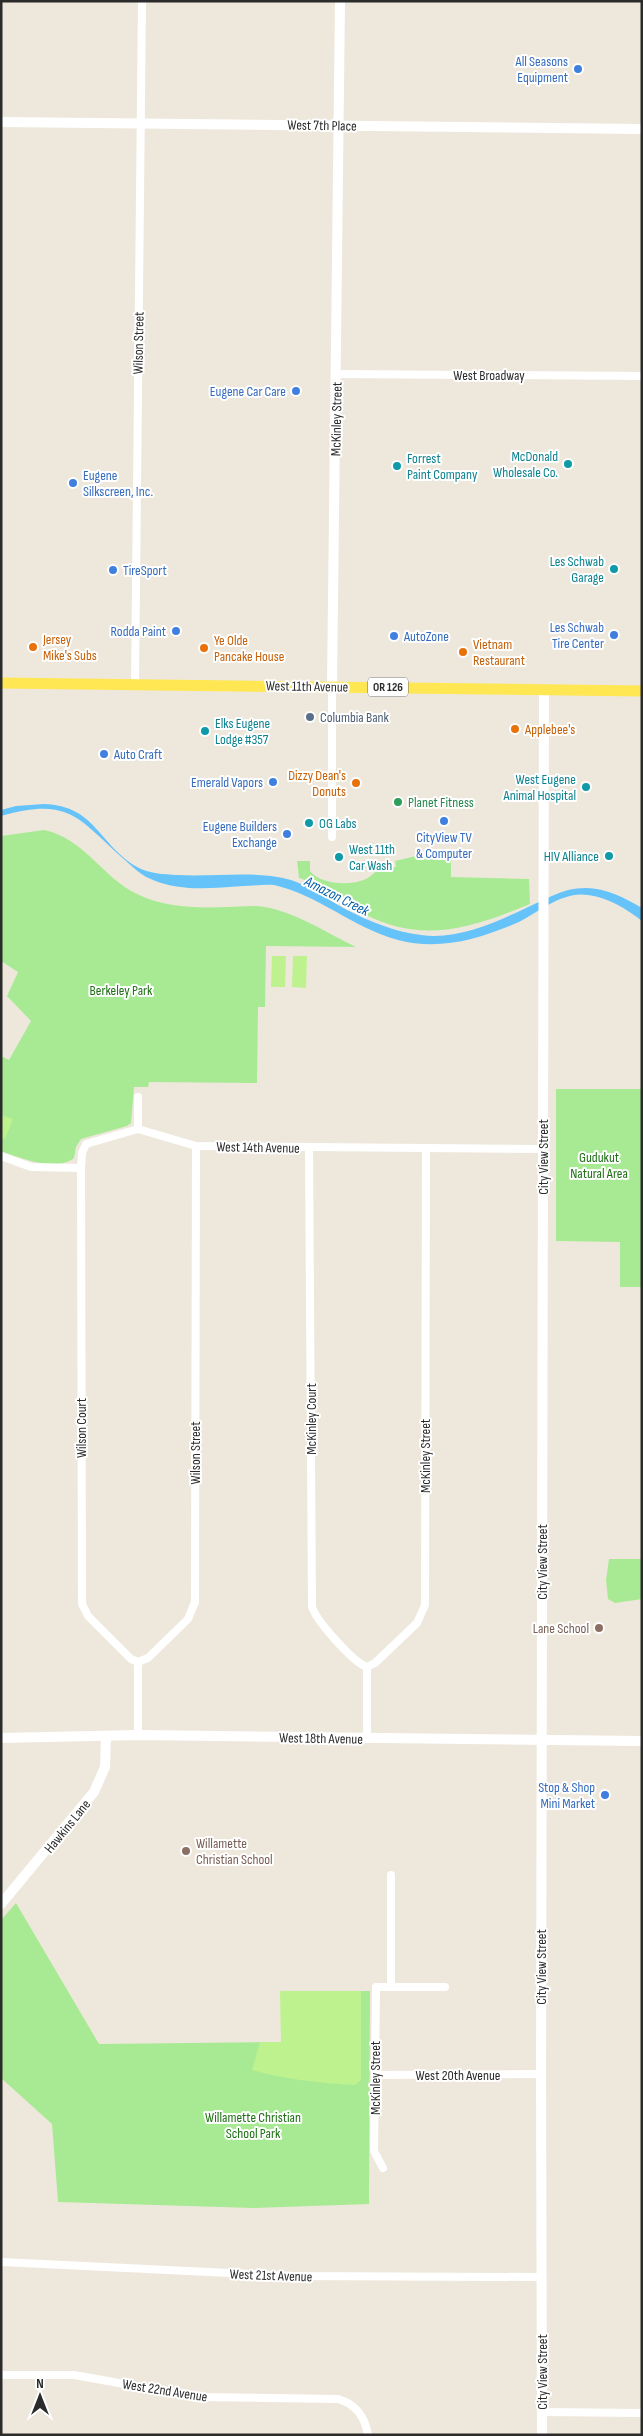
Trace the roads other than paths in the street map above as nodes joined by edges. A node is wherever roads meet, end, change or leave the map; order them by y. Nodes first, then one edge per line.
1 (142, 1) edge
2 (340, 1) edge
3 (1, 122) edge
4 (140, 123) junction
5 (339, 125) junction
6 (642, 129) edge
7 (336, 374) junction
8 (642, 376) edge
9 (1, 683) edge
10 (135, 684) junction
11 (332, 686) junction
12 (544, 690) junction
13 (642, 691) edge
14 (332, 837) dead end
15 (138, 1098) dead end
16 (138, 1129) junction
17 (196, 1146) junction
18 (309, 1148) junction
19 (426, 1149) junction
20 (543, 1149) junction
21 (1, 1156) edge
22 (81, 1168) junction
23 (138, 1662) junction
24 (367, 1667) junction
25 (138, 1735) junction
26 (106, 1736) junction
27 (1, 1738) edge
28 (367, 1739) junction
29 (542, 1740) junction
30 (642, 1741) edge
31 (391, 1875) dead end
32 (1, 1904) edge
33 (391, 1986) junction
34 (445, 1987) dead end
35 (541, 2074) junction
36 (375, 2075) junction
37 (383, 2168) dead end
38 (1, 2262) edge
39 (541, 2277) junction
40 (1, 2375) edge
41 (542, 2412) junction
42 (642, 2413) edge
43 (368, 2435) edge
44 (542, 2435) edge

1 - 4 street, Wilson Street
2 - 5 street, McKinley Street
3 - 4 street, West 7th Place
4 - 5 street, West 7th Place
4 - 10 street, Wilson Street
5 - 6 street, West 7th Place
5 - 7 street, McKinley Street
7 - 8 street, West Broadway
7 - 11 street, McKinley Street
9 - 10 main road, West 11th Avenue / OR 126
10 - 11 main road, West 11th Avenue / OR 126
11 - 12 main road, West 11th Avenue / OR 126
11 - 14 street, McKinley Street
12 - 13 main road, West 11th Avenue / OR 126
12 - 20 street, City View Street
15 - 16 street
16 - 17 street, West 14th Avenue
16 - 22 street
17 - 18 street, West 14th Avenue
17 - 23 street, Wilson Street
18 - 19 street, West 14th Avenue
18 - 24 street, McKinley Court
19 - 20 street, West 14th Avenue
19 - 24 street, McKinley Street
20 - 29 street, City View Street
21 - 22 street
22 - 23 street, Wilson Court
23 - 25 street
24 - 28 street
25 - 26 street, West 18th Avenue
25 - 28 street, West 18th Avenue
26 - 27 street, West 18th Avenue
26 - 32 street, Hawkins Lane
28 - 29 street, West 18th Avenue
29 - 30 street, West 18th Avenue
29 - 35 street, City View Street
31 - 33 street
33 - 34 street
33 - 36 street, McKinley Street
35 - 36 street, West 20th Avenue
35 - 39 street, City View Street
36 - 37 street, McKinley Street
38 - 39 street, West 21st Avenue
39 - 41 street, City View Street
40 - 43 street, West 22nd Avenue
41 - 42 street
41 - 44 street, City View Street

